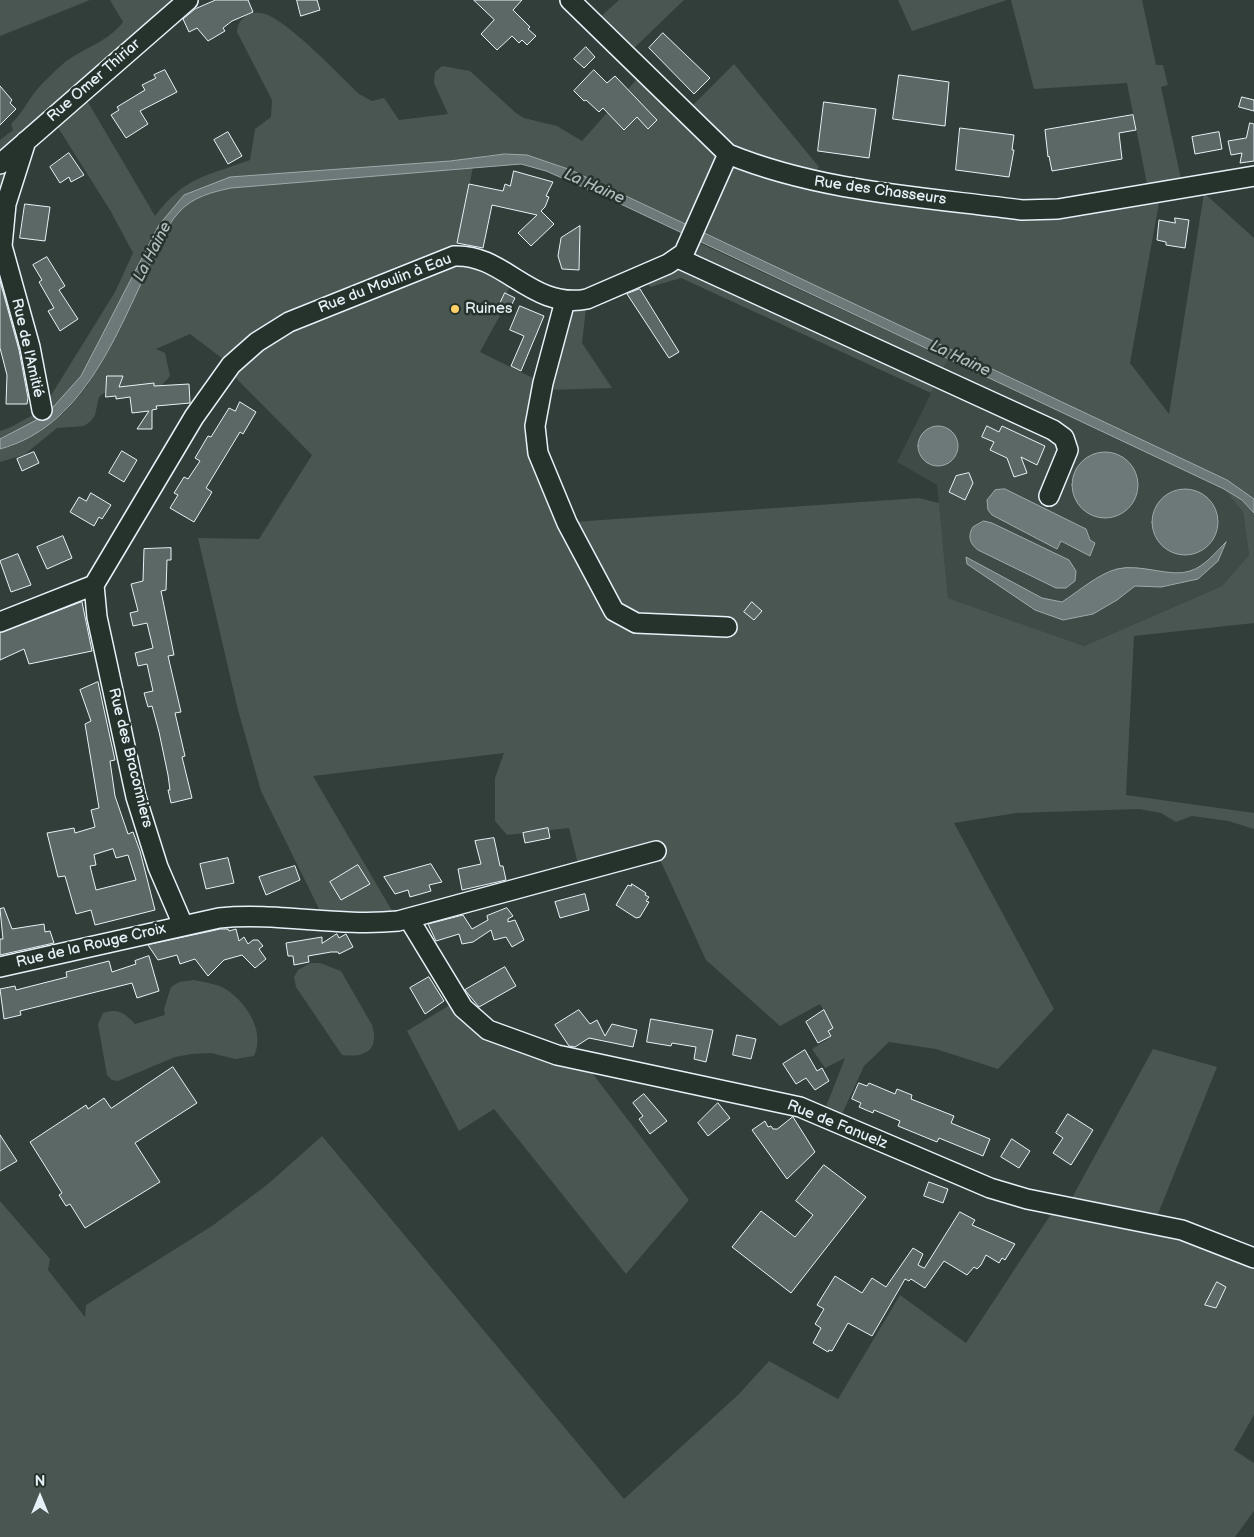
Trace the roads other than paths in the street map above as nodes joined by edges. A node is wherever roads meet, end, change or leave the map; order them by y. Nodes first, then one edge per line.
1 (188, 0) edge
2 (570, 0) edge
3 (26, 140) junction
4 (728, 154) junction
5 (0, 164) edge
6 (1254, 176) edge
7 (683, 252) junction
8 (564, 301) junction
9 (42, 410) dead end
10 (1048, 496) dead end
11 (94, 585) junction
12 (0, 622) edge
13 (727, 627) dead end
14 (656, 851) dead end
15 (409, 919) junction
16 (183, 925) junction
17 (0, 968) edge
18 (1254, 1258) edge

1 - 3 street, Rue Omer Thiriar
2 - 4 street, Rue des Chasseurs
3 - 5 street, Rue Omer Thiriar
3 - 9 street, Rue de l'Amitié
4 - 6 street, Rue des Chasseurs
4 - 7 street
7 - 8 street, Rue du Moulin à Eau
7 - 10 street
8 - 11 street, Rue du Moulin à Eau
8 - 13 street
11 - 12 street
11 - 16 street, Rue des Braconniers
14 - 15 street, Rue de la Rouge Croix
15 - 16 street, Rue de la Rouge Croix
15 - 18 street, Rue de Fanuelz
16 - 17 street, Rue de la Rouge Croix

